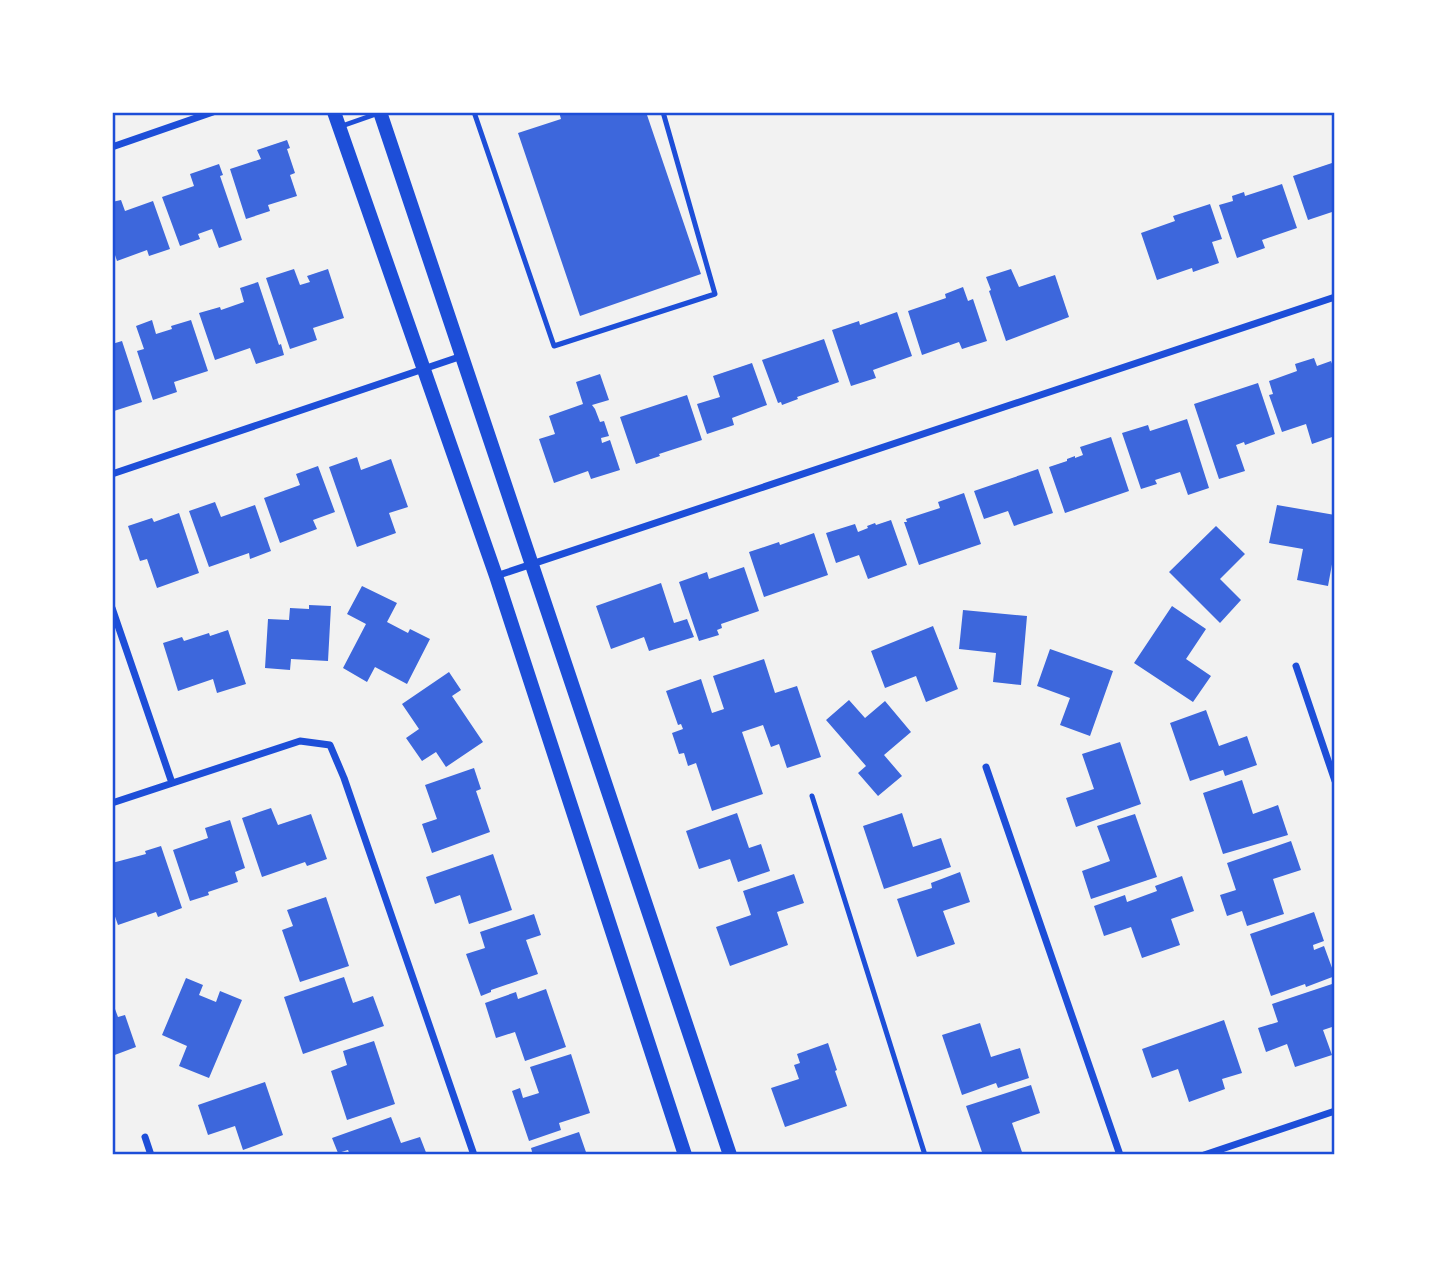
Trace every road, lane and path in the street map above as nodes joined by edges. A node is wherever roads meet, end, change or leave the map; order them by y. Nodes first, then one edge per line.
1 (213, 112) edge
2 (334, 112) edge
3 (381, 112) edge
4 (474, 112) edge
5 (663, 112) edge
6 (339, 127) junction
7 (112, 147) edge
8 (1335, 297) edge
9 (462, 356) junction
10 (423, 368) junction
11 (112, 474) edge
12 (531, 564) junction
13 (496, 576) junction
14 (112, 608) edge
15 (1296, 666) dead end
16 (986, 767) dead end
17 (1335, 781) edge
18 (172, 783) junction
19 (812, 796) dead end
20 (112, 803) edge
21 (1335, 1111) edge
22 (145, 1137) dead end
23 (151, 1155) edge
24 (474, 1155) edge
25 (685, 1155) edge
26 (730, 1155) edge
27 (925, 1155) edge
28 (1120, 1155) edge
29 (1205, 1155) edge

1 - 7 street
2 - 6 main road
3 - 6 lane
3 - 9 main road
4 - 5 lane
6 - 10 main road
8 - 12 street
9 - 10 street
9 - 12 main road
10 - 11 street
10 - 13 main road
12 - 13 street
12 - 26 main road
13 - 25 main road
14 - 18 street
15 - 17 street
16 - 28 street
18 - 20 street
18 - 24 street
19 - 27 lane
21 - 29 street
22 - 23 street

